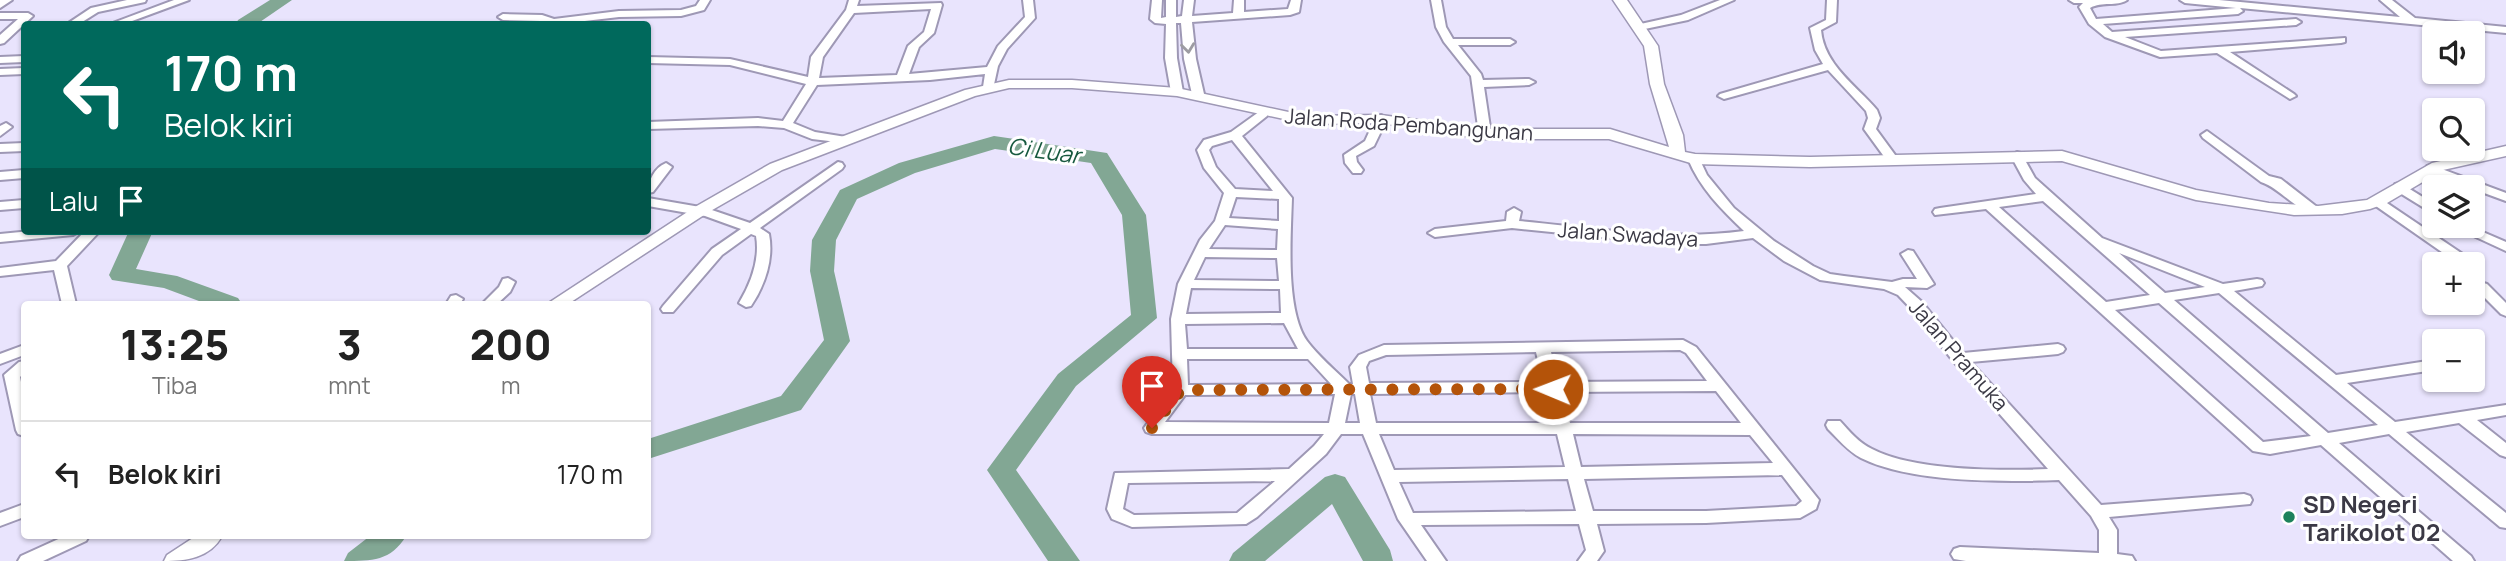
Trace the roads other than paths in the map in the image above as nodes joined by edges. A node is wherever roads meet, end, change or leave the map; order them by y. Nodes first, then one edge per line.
1 (7, 0) edge
2 (141, 0) edge
3 (184, 0) edge
4 (705, 0) edge
5 (1028, 0) edge
6 (1157, 0) edge
7 (1171, 0) edge
8 (1189, 0) edge
9 (1239, 0) edge
10 (1296, 0) edge
11 (1436, 0) edge
12 (1620, 0) edge
13 (1729, 0) edge
14 (1832, 0) edge
15 (2074, 0) edge
16 (2122, 0) edge
17 (2183, 0) edge
18 (2304, 0) edge
19 (2378, 0) edge
20 (2386, 0) edge
21 (2094, 1) edge
22 (2230, 4) edge
23 (0, 5) edge
24 (852, 5) edge
25 (2311, 12) junction
26 (2200, 13) junction
27 (0, 16) edge
28 (1238, 16) junction
29 (503, 17) dead end
30 (1185, 19) junction
31 (1171, 20) junction
32 (22, 21) edge
33 (77, 21) edge
34 (124, 21) edge
35 (547, 21) edge
36 (567, 21) edge
37 (21, 22) edge
38 (2093, 22) junction
39 (2297, 22) dead end
40 (2414, 23) junction
41 (1640, 27) junction
42 (2222, 27) junction
43 (2506, 30) edge
44 (2109, 35) junction
45 (2342, 40) dead end
46 (0, 41) edge
47 (1510, 41) dead end
48 (1449, 42) junction
49 (2253, 48) junction
50 (2221, 51) junction
51 (0, 60) edge
52 (21, 60) edge
53 (651, 60) edge
54 (1830, 66) junction
55 (989, 70) junction
56 (12, 71) edge
57 (902, 78) junction
58 (813, 82) junction
59 (1529, 82) dead end
60 (0, 83) edge
61 (1477, 84) junction
62 (989, 87) junction
63 (1177, 92) junction
64 (1198, 94) junction
65 (1724, 96) dead end
66 (2290, 96) dead end
67 (1263, 113) junction
68 (1381, 120) junction
69 (786, 125) junction
70 (651, 126) edge
71 (1485, 134) junction
72 (1235, 135) junction
73 (2207, 135) dead end
74 (842, 140) junction
75 (21, 147) edge
76 (0, 148) edge
77 (2506, 151) edge
78 (1686, 156) junction
79 (2017, 156) junction
80 (1892, 159) junction
81 (838, 166) dead end
82 (666, 167) dead end
83 (2431, 169) junction
84 (1357, 170) dead end
85 (21, 174) edge
86 (0, 176) edge
87 (651, 185) edge
88 (2400, 187) junction
89 (1231, 193) junction
90 (1284, 195) junction
91 (2046, 197) junction
92 (2506, 197) edge
93 (2378, 201) junction
94 (651, 202) edge
95 (2422, 202) edge
96 (21, 204) edge
97 (0, 206) edge
98 (1990, 206) junction
99 (701, 210) junction
100 (2312, 210) junction
101 (1940, 212) dead end
102 (1221, 221) junction
103 (1286, 225) junction
104 (750, 227) junction
105 (1435, 233) dead end
106 (1756, 233) junction
107 (31, 235) edge
108 (89, 235) edge
109 (2093, 237) junction
110 (0, 238) edge
111 (2485, 238) edge
112 (2506, 247) edge
113 (2451, 252) edge
114 (1200, 253) junction
115 (1284, 254) junction
116 (1908, 254) dead end
117 (60, 265) junction
118 (0, 272) edge
119 (508, 282) dead end
120 (2257, 283) dead end
121 (1185, 284) junction
122 (1286, 285) junction
123 (1893, 288) junction
124 (2221, 288) junction
125 (2485, 290) edge
126 (2162, 298) junction
127 (68, 301) edge
128 (492, 301) edge
129 (561, 301) edge
130 (746, 303) dead end
131 (2104, 307) junction
132 (668, 309) dead end
133 (2506, 311) edge
134 (1289, 318) junction
135 (1178, 319) junction
136 (1542, 348) junction
137 (2058, 349) dead end
138 (21, 351) edge
139 (1179, 354) junction
140 (1310, 355) junction
141 (1958, 358) junction
142 (0, 359) edge
143 (2422, 367) edge
144 (21, 368) edge
145 (2334, 380) junction
146 (1718, 386) junction
147 (1352, 388) junction
148 (1553, 389) junction
149 (1181, 390) junction
150 (2506, 410) edge
151 (21, 416) edge
152 (2462, 417) junction
153 (1834, 425) dead end
154 (2392, 428) junction
155 (1336, 429) junction
156 (1562, 429) junction
157 (1754, 429) junction
158 (1369, 430) junction
159 (2324, 439) junction
160 (2506, 451) edge
161 (1787, 470) junction
162 (1573, 471) junction
163 (2062, 474) junction
164 (1293, 475) junction
165 (1389, 476) junction
166 (2244, 500) dead end
167 (21, 511) edge
168 (2097, 512) junction
169 (1584, 517) junction
170 (1407, 519) junction
171 (0, 520) edge
172 (2506, 522) edge
173 (74, 539) edge
174 (207, 539) edge
175 (1960, 554) dead end
176 (2107, 560) edge
177 (27, 561) edge
178 (175, 561) edge
179 (1437, 561) edge
180 (1587, 561) edge
181 (2126, 561) edge
182 (2465, 561) edge

1 - 23 street
2 - 33 street
3 - 34 street
4 - 36 street
5 - 55 street
6 - 31 street
7 - 31 street
8 - 30 street
9 - 28 street
10 - 28 street
11 - 48 street
12 - 41 street
13 - 41 street
14 - 54 street
15 - 21 street
16 - 21 street
17 - 22 street
17 - 26 street
18 - 25 street
19 - 20 street
20 - 40 street
21 - 38 street
22 - 25 street
22 - 26 street
24 - 57 street
24 - 58 street
25 - 40 street
26 - 38 street
26 - 42 street
27 - 32 street
28 - 30 street
29 - 35 street
30 - 31 street
30 -> 64 street
31 - 63 street
37 - 46 street
38 - 44 street
39 - 42 street
40 - 43 street
41 - 78 street
42 - 44 street
42 - 49 street
44 - 50 street
45 - 49 street
47 - 48 street
48 - 61 street
49 - 50 street
50 - 66 street
51 - 52 street
53 - 58 street
54 - 65 street
54 - 80 street
55 - 57 street
55 - 62 street
56 - 60 street
57 - 58 street
58 - 69 street
59 - 61 street
61 - 71 street
62 - 63 street, Jalan Roda Pembangunan
62 - 74 street, Jalan Roda Pembangunan
63 - 64 street, Jalan Roda Pembangunan
64 - 67 street, Jalan Roda Pembangunan
67 - 68 street, Jalan Roda Pembangunan
67 - 72 street
68 - 71 street, Jalan Roda Pembangunan
68 - 84 street
69 - 70 street
69 - 74 street
71 - 78 street, Jalan Roda Pembangunan
72 - 89 street
72 - 90 street
73 - 100 street
74 - 99 street, Jalan Roda Pembangunan
75 - 76 street
77 - 83 street, Jalan Roda Pembangunan
78 - 80 street, Jalan Roda Pembangunan
78 - 106 street, Jalan Pramuka
79 - 80 street, Jalan Roda Pembangunan
79 - 91 street
79 - 100 street, Jalan Roda Pembangunan
81 - 104 street
82 - 87 street
83 - 88 street, Jalan Roda Pembangunan
83 - 92 street
85 - 86 street
88 - 93 street, Jalan Roda Pembangunan
88 - 95 street
89 - 90 street
89 - 102 street
90 - 103 street
91 - 98 street
91 - 109 street
93 - 100 street, Jalan Roda Pembangunan
93 - 113 street
94 - 99 street
96 - 97 street
98 - 101 street
98 - 131 street
99 - 104 street
99 - 129 street, Jalan Roda Pembangunan
102 - 103 street
102 - 114 street
103 - 115 street
104 - 130 street
104 - 132 street
105 - 106 street, Jalan Swadaya
106 - 123 street, Jalan Pramuka
107 - 110 street
108 - 117 street
109 - 124 street
109 - 126 street
111 - 112 street
114 - 115 street
114 - 121 street
115 - 122 street
116 - 123 street
117 - 118 street
117 - 127 street
119 - 128 street
120 - 124 street
121 - 122 street
121 - 135 street
122 - 134 street
123 - 141 street, Jalan Pramuka
124 - 126 street
124 - 145 street
125 - 133 street
126 - 131 street
126 - 159 street
131 - 159 street
134 - 135 street
134 - 140 street
135 - 139 street
136 - 146 street
136 - 147 street
136 - 148 street
137 - 141 street
138 - 142 street
139 - 140 street
139 - 149 street
140 - 147 street
141 - 163 street, Jalan Pramuka
143 - 145 street
144 - 151 street
145 - 154 street
146 - 148 street
146 - 157 street
147 - 148 street
147 - 149 street
147 - 155 street
147 - 158 street
148 - 156 street
149 - 155 street
150 - 152 street
152 - 154 street
152 - 160 street
153 - 163 street
154 - 159 street
154 - 172 street
155 - 158 street
155 - 164 street
156 - 157 street
156 - 158 street
156 - 162 street
157 - 161 street
158 - 165 street
159 - 182 street
161 - 162 street
161 - 169 street
162 - 165 street
162 - 169 street
163 - 168 street, Jalan Pramuka
164 - 164 street
165 - 170 street
166 - 168 street
167 - 171 street
168 - 176 street, Jalan Pramuka
169 - 170 street
169 - 180 street
170 - 179 street
173 - 177 street
174 - 178 street
175 - 176 street
176 - 181 street

